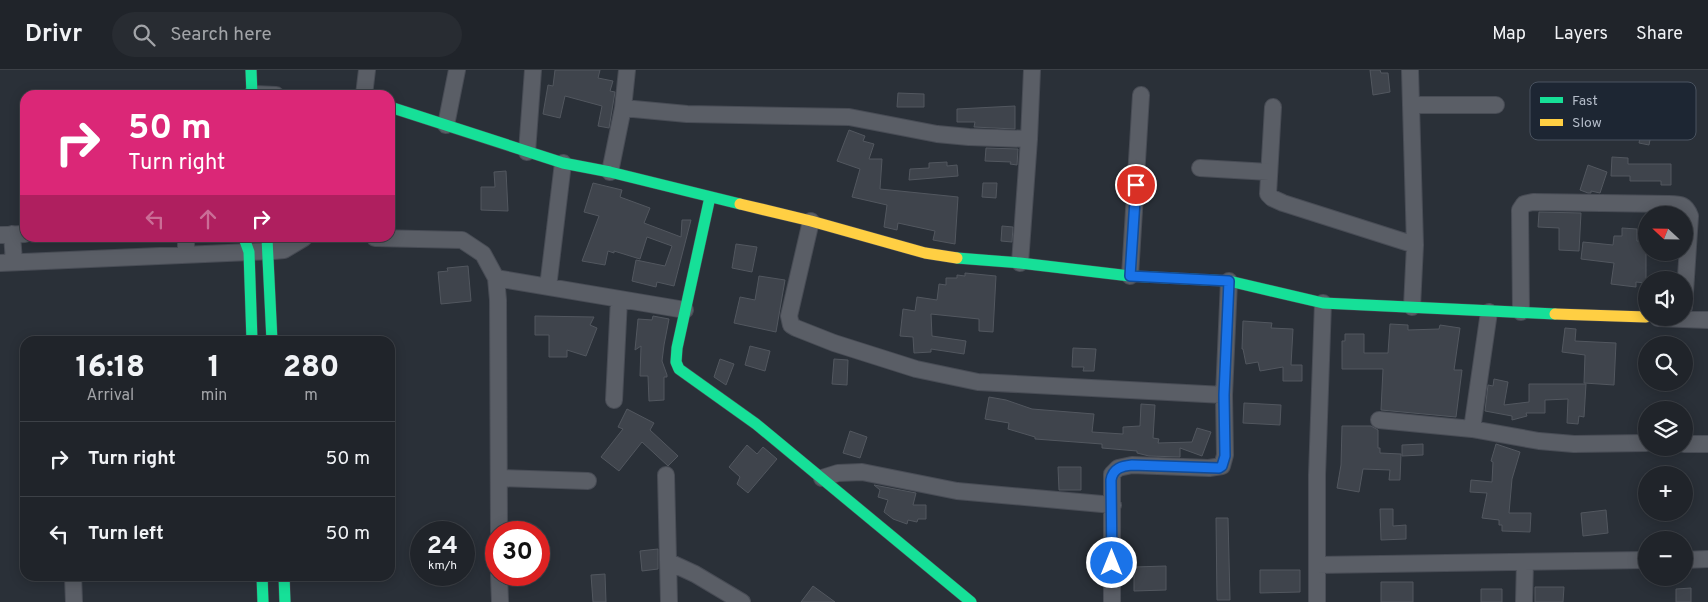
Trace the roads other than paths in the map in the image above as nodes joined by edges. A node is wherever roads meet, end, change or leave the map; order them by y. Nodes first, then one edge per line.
1 (251, 70) edge
2 (367, 70) edge
3 (457, 70) edge
4 (533, 70) edge
5 (627, 70) edge
6 (1032, 70) edge
7 (1410, 70) edge
8 (252, 90) edge
9 (365, 90) edge
10 (1141, 95) dead end
11 (1411, 105) junction
12 (1496, 105) dead end
13 (1273, 107) dead end
14 (623, 108) junction
15 (395, 109) edge
16 (446, 125) junction
17 (1029, 139) junction
18 (527, 152) junction
19 (563, 163) junction
20 (1200, 168) dead end
21 (610, 172) junction
22 (1269, 172) junction
23 (710, 197) junction
24 (811, 221) junction
25 (12, 234) edge
26 (395, 238) edge
27 (186, 242) edge
28 (297, 242) edge
29 (267, 244) edge
30 (246, 245) edge
31 (1415, 245) junction
32 (186, 255) junction
33 (7, 262) edge
34 (1020, 263) junction
35 (1686, 271) edge
36 (1130, 276) junction
37 (496, 278) junction
38 (1229, 281) junction
39 (548, 287) junction
40 (618, 298) junction
41 (1323, 303) junction
42 (1412, 307) junction
43 (685, 310) junction
44 (1489, 312) junction
45 (1521, 312) junction
46 (1693, 316) edge
47 (1638, 317) edge
48 (1708, 320) edge
49 (252, 336) edge
50 (272, 336) edge
51 (1224, 395) junction
52 (614, 400) dead end
53 (1379, 420) dead end
54 (1472, 429) junction
55 (1638, 444) edge
56 (1693, 444) edge
57 (1708, 444) edge
58 (666, 475) dead end
59 (499, 478) junction
60 (822, 478) junction
61 (588, 481) dead end
62 (1112, 505) junction
63 (499, 521) edge
64 (1708, 559) edge
65 (1638, 560) edge
66 (1693, 560) edge
67 (669, 562) junction
68 (1525, 562) junction
69 (1317, 565) junction
70 (73, 581) edge
71 (262, 581) edge
72 (284, 581) edge
73 (499, 586) edge
74 (74, 602) edge
75 (263, 602) edge
76 (285, 602) edge
77 (500, 602) edge
78 (669, 602) edge
79 (742, 602) edge
80 (971, 602) edge
81 (1112, 602) edge
82 (1317, 602) edge
83 (1524, 602) edge

1 - 8 street
2 - 9 street
3 - 16 street
4 - 18 street
5 - 14 street
6 - 17 street
7 - 11 street
10 - 36 street
11 - 12 street
11 - 31 street
13 - 22 street
14 - 17 street
14 - 21 street
15 - 16 street
16 - 18 street
17 - 34 street
18 - 19 street
19 - 21 street
19 - 39 street
20 - 22 street
21 - 23 street
22 - 31 street
23 - 24 street
23 - 43 street
24 - 34 street
24 - 51 street
25 - 33 street
26 - 37 street
27 - 32 street
28 - 29 street
29 - 30 street
29 - 50 street
30 - 32 street
30 - 49 street
31 - 42 street
32 - 33 street
34 - 36 street
35 - 45 street
36 - 38 street
37 - 39 street
37 - 59 street
38 - 41 street
38 - 51 street
39 - 40 street
40 - 43 street
40 - 52 street
41 - 42 street
41 - 69 street
42 - 44 street
43 - 60 street
44 - 45 street
44 - 54 street
45 - 47 street
46 - 48 street
51 - 62 street
53 - 54 street
54 - 55 street
56 - 57 street
58 - 67 street
59 - 61 street
59 - 63 street
60 - 62 street
60 - 80 street
62 - 81 street
64 - 66 street
65 - 68 street
67 - 78 street
67 - 79 street
68 - 69 street
68 - 83 street
69 - 82 street
70 - 74 street
71 - 75 street
72 - 76 street
73 - 77 street

